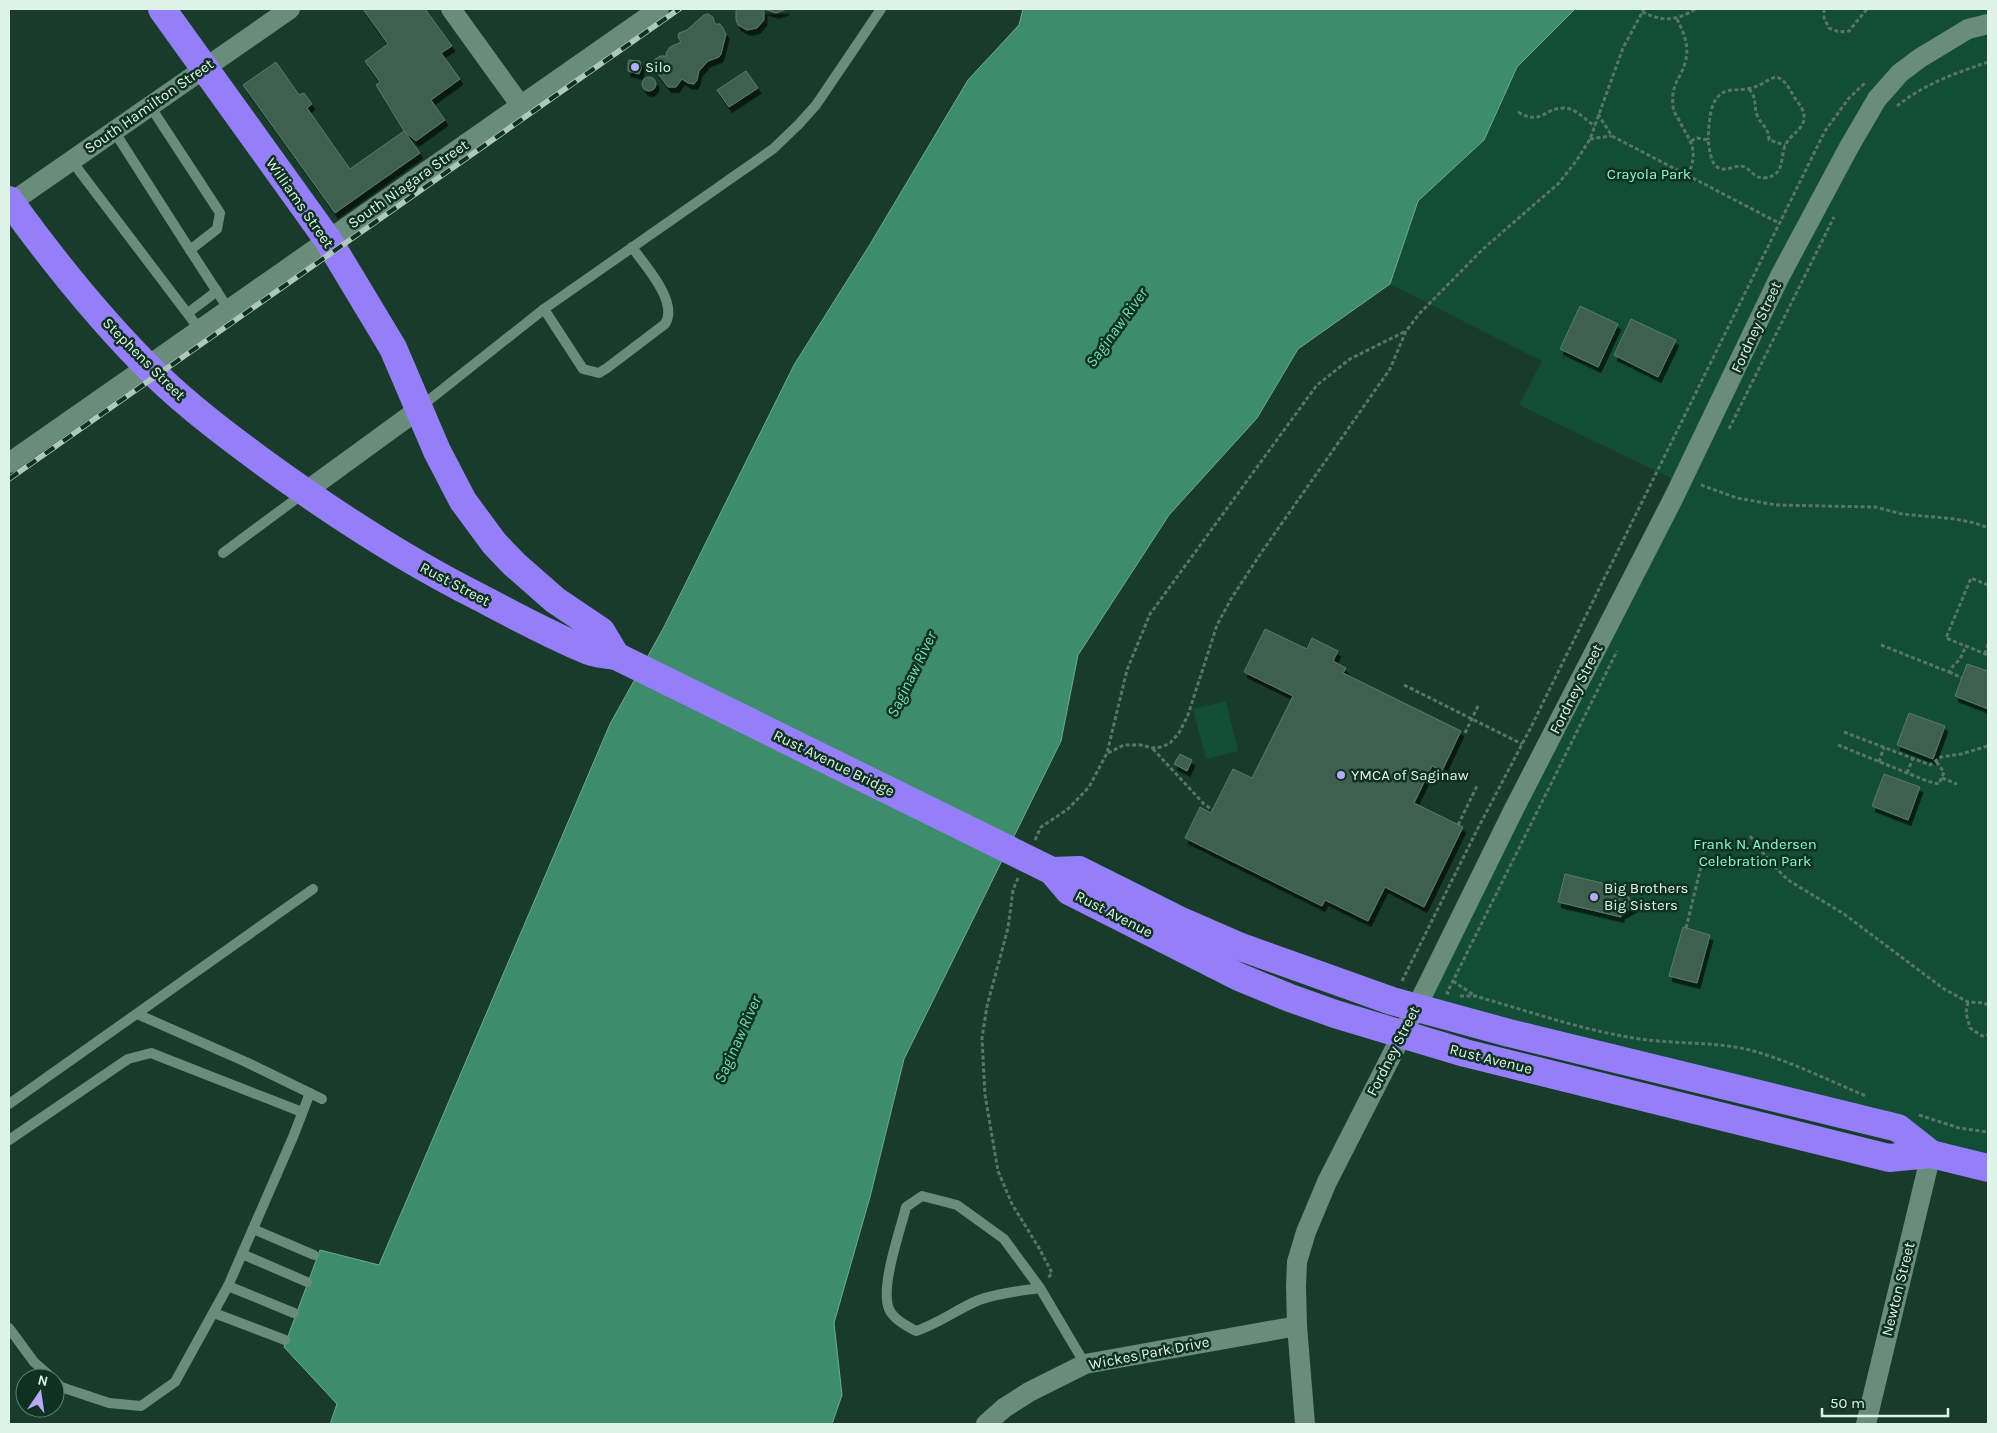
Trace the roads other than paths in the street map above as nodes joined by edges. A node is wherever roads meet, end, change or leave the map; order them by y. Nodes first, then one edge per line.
1 (162, 9) edge
2 (290, 9) edge
3 (451, 9) edge
4 (659, 9) edge
5 (881, 9) edge
6 (1988, 24) edge
7 (204, 68) junction
8 (150, 106) junction
9 (520, 106) junction
10 (114, 131) junction
11 (71, 160) junction
12 (9, 202) edge
13 (328, 240) junction
14 (632, 247) junction
15 (190, 250) junction
16 (217, 291) junction
17 (544, 309) junction
18 (229, 310) junction
19 (188, 313) junction
20 (200, 330) junction
21 (148, 367) junction
22 (418, 409) junction
23 (9, 462) edge
24 (305, 492) junction
25 (223, 553) dead end
26 (616, 656) junction
27 (1052, 871) junction
28 (313, 889) dead end
29 (1415, 1008) junction
30 (137, 1014) junction
31 (1402, 1035) junction
32 (310, 1093) junction
33 (322, 1099) dead end
34 (9, 1104) edge
35 (302, 1112) junction
36 (9, 1140) edge
37 (1931, 1154) junction
38 (1988, 1168) edge
39 (253, 1229) junction
40 (242, 1254) junction
41 (314, 1255) dead end
42 (307, 1282) dead end
43 (228, 1286) junction
44 (1040, 1288) junction
45 (214, 1312) junction
46 (294, 1313) dead end
47 (1297, 1326) junction
48 (9, 1328) edge
49 (285, 1340) dead end
50 (1085, 1364) junction
51 (41, 1368) edge
52 (65, 1388) edge
53 (986, 1424) edge
54 (1305, 1424) edge
55 (1866, 1424) edge

1 - 7 highway, Williams Street
2 - 7 street, South Hamilton Street
3 - 9 street
4 - 9 street, South Niagara Street
5 - 14 lane
6 - 29 street, Fordney Street
7 - 8 street, South Hamilton Street
7 - 13 highway, Williams Street
8 - 10 street, South Hamilton Street
8 - 15 lane
9 - 13 street, South Niagara Street
10 - 11 street, South Hamilton Street
10 - 15 lane
11 - 12 street, South Hamilton Street
11 - 19 lane
12 - 21 highway, Stephens Street
13 - 18 street, South Niagara Street
13 - 22 highway, Williams Street
14 - 17 lane
14 - 17 lane
15 - 16 lane
16 - 18 lane
16 - 19 lane
17 - 22 lane
18 - 20 street, South Niagara Street
19 - 20 lane
20 - 21 street, South Niagara Street
21 - 23 street, South Niagara Street
21 - 24 highway, Stephens Street
22 - 24 street
22 - 26 highway, Williams Street
24 - 25 lane
24 - 26 highway, Rust Street
26 - 27 highway, Rust Avenue Bridge
27 - 29 highway, Rust Avenue
27 - 31 highway, Rust Avenue
28 - 30 lane
29 - 31 street, Fordney Street
29 - 37 highway, Rust Avenue
30 - 32 lane
30 - 34 lane
31 - 37 highway, Rust Avenue
31 - 47 street, Fordney Street
32 - 33 lane
32 - 35 lane
35 - 36 lane
35 - 39 lane
37 - 38 highway, Rust Avenue
37 - 55 street, Newton Street
39 - 40 lane
39 - 41 lane
40 - 42 lane
40 - 43 lane
43 - 45 lane
43 - 46 lane
44 - 44 lane
44 - 50 lane
45 - 49 lane
45 - 52 lane
47 - 50 street, Wickes Park Drive
47 - 54 street, Fordney Street
48 - 51 lane
50 - 53 street, Wickes Park Drive

